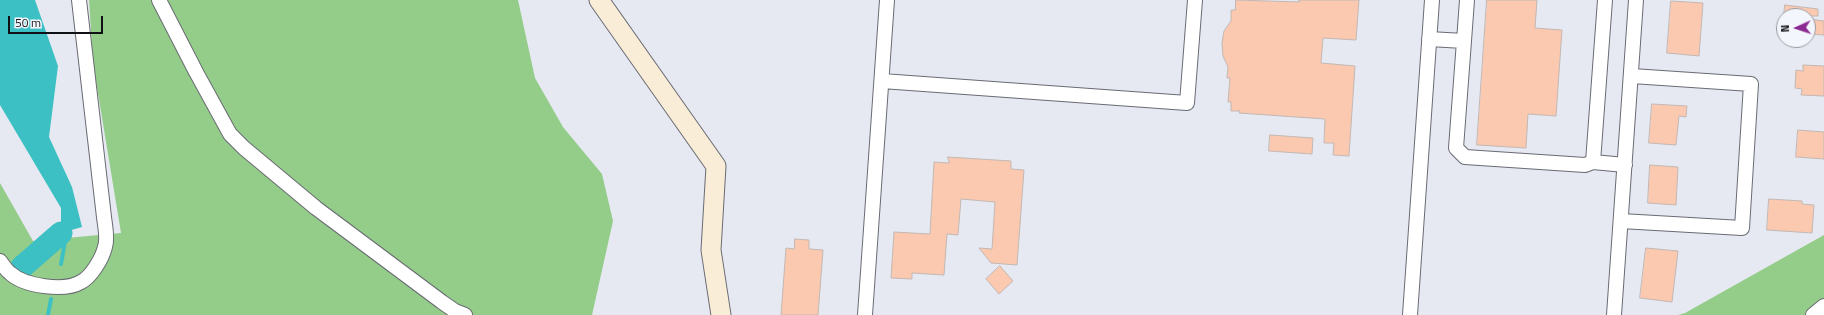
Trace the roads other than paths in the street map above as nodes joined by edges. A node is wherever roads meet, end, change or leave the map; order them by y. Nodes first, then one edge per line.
1 (80, 0) edge
2 (159, 0) edge
3 (599, 0) edge
4 (887, 0) edge
5 (1195, 0) edge
6 (1432, 0) edge
7 (1467, 0) edge
8 (1605, 0) edge
9 (1636, 0) edge
10 (1429, 39) junction
11 (1464, 41) junction
12 (1632, 76) junction
13 (882, 81) junction
14 (1593, 162) junction
15 (1625, 165) junction
16 (1621, 221) junction
17 (0, 261) edge
18 (1824, 306) edge
19 (465, 315) edge
20 (721, 315) edge
21 (865, 315) edge
22 (1410, 315) edge
23 (1614, 315) edge
24 (1813, 315) edge

1 - 17 street
2 - 19 street
3 - 20 street
4 - 13 street
5 - 13 street
6 - 10 street
7 - 11 street
8 - 14 street
9 - 12 street
10 - 11 street
10 - 22 street
11 - 14 street
12 - 15 street
12 - 16 street
13 - 21 street
14 - 15 street
15 - 16 street
16 - 23 street
18 - 24 street

